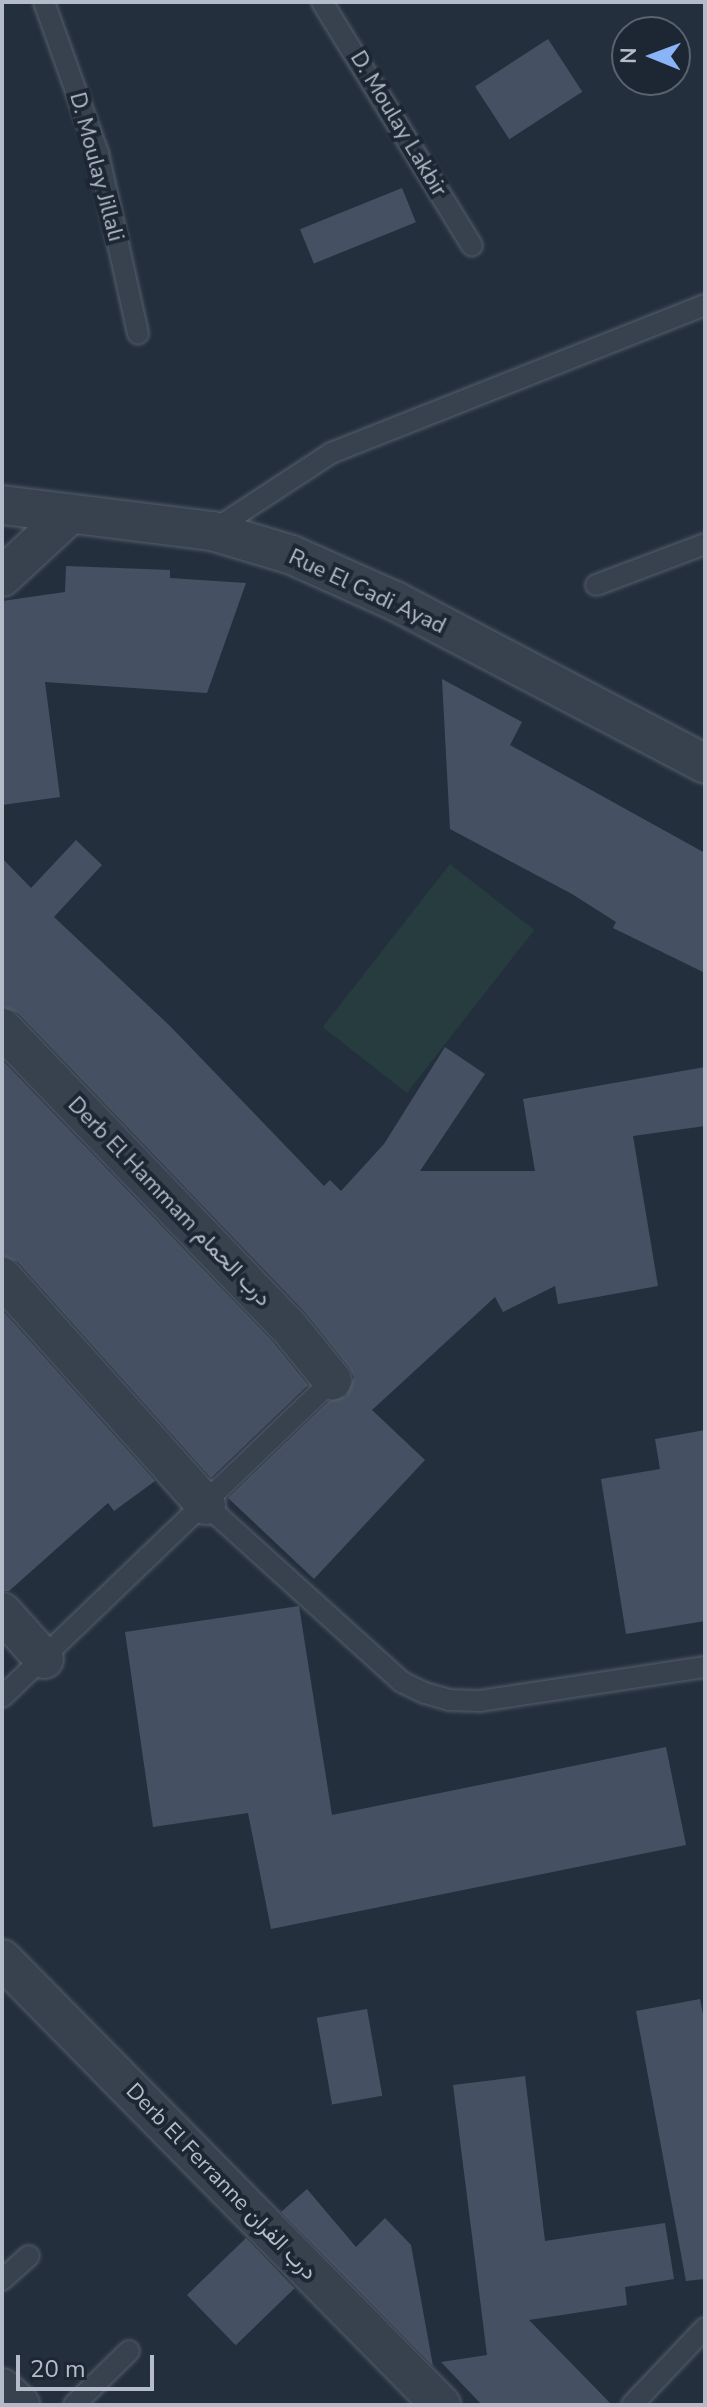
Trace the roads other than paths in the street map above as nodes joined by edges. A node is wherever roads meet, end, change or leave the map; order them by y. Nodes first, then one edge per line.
1 (44, 2) edge
2 (322, 2) edge
3 (472, 246) dead end
4 (705, 305) edge
5 (138, 334) dead end
6 (2, 505) edge
7 (70, 514) junction
8 (212, 531) junction
9 (705, 544) edge
10 (2, 577) edge
11 (596, 585) dead end
12 (705, 764) edge
13 (2, 1028) edge
14 (2, 1277) edge
15 (332, 1380) joint
16 (206, 1505) junction
17 (2, 1612) edge
18 (44, 1659) junction
19 (705, 1667) edge
20 (2, 1697) edge
21 (2, 1959) edge
22 (29, 2256) dead end
23 (2, 2280) edge
24 (705, 2328) edge
25 (129, 2351) dead end
26 (2, 2388) edge
27 (20, 2405) edge
28 (74, 2405) edge
29 (441, 2405) edge
30 (632, 2405) edge

1 - 5 lane, D. Moulay Jillali
2 - 3 lane, D. Moulay Lakbir
4 - 8 lane
6 - 7 street, Rue El Cadi Ayad
7 - 8 street, Rue El Cadi Ayad
7 - 10 street
8 - 12 street, Rue El Cadi Ayad
9 - 11 lane
13 - 15 street, Derb El Hammam درب الحمام
14 - 16 street
15 - 16 lane
16 - 18 lane
16 - 19 lane
17 - 18 street
18 - 20 lane
21 - 29 street, Derb El Ferranne درب الفران
22 - 23 lane
24 - 30 lane
25 - 28 lane
26 - 27 street

